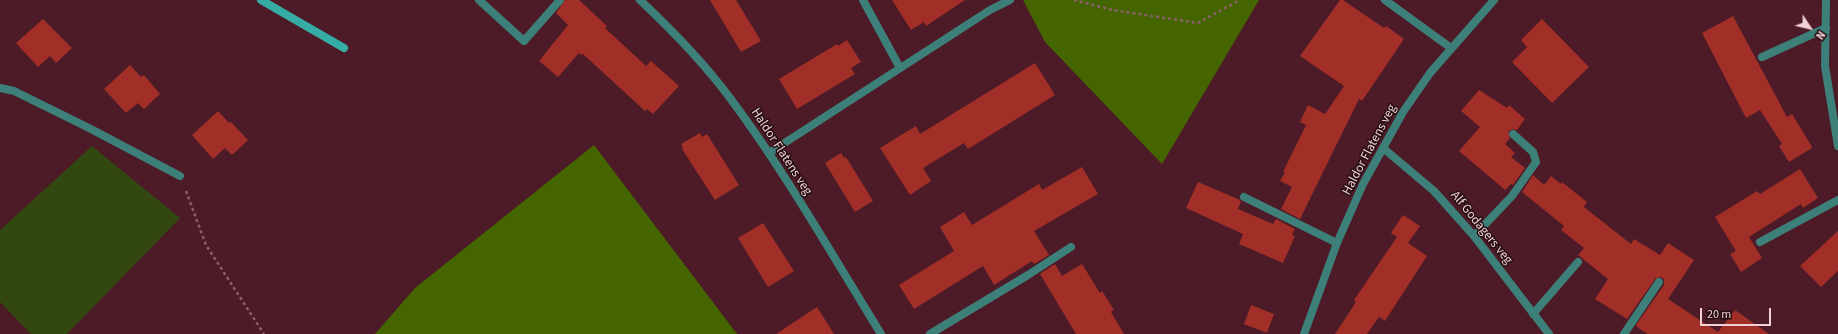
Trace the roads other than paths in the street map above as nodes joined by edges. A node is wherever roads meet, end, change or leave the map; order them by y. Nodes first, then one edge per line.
1 (261, 0) edge
2 (480, 0) edge
3 (560, 0) edge
4 (640, 0) edge
5 (863, 0) edge
6 (1010, 0) edge
7 (1385, 0) edge
8 (1494, 0) edge
9 (1826, 0) edge
10 (1826, 28) junction
11 (344, 48) dead end
12 (1451, 48) junction
13 (1762, 57) dead end
14 (900, 68) junction
15 (0, 88) edge
16 (1513, 134) dead end
17 (1838, 146) edge
18 (1383, 148) junction
19 (769, 152) junction
20 (180, 176) road end
21 (1244, 197) dead end
22 (1838, 200) edge
23 (1474, 236) junction
24 (1760, 242) dead end
25 (1337, 243) junction
26 (1071, 247) dead end
27 (1578, 262) dead end
28 (1659, 282) dead end
29 (1533, 314) junction
30 (881, 334) edge
31 (930, 334) edge
32 (1304, 334) edge
33 (1550, 334) edge
34 (1624, 334) edge

1 - 11 street
2 - 3 street
4 - 19 street, Haldor Flatens veg
5 - 14 street
6 - 14 street
7 - 12 street
8 - 12 street, Haldor Flatens veg
9 - 10 street
10 - 13 street
10 - 17 street
12 - 18 street, Haldor Flatens veg
14 - 19 street
15 - 20 street
16 - 23 street
18 - 23 street, Alf Godagers veg
18 - 25 street, Haldor Flatens veg
19 - 30 street, Haldor Flatens veg
21 - 25 street
22 - 24 street
23 - 29 street, Alf Godagers veg
25 - 32 street, Haldor Flatens veg
26 - 31 street
27 - 29 street
28 - 34 street
29 - 33 street, Alf Godagers veg

